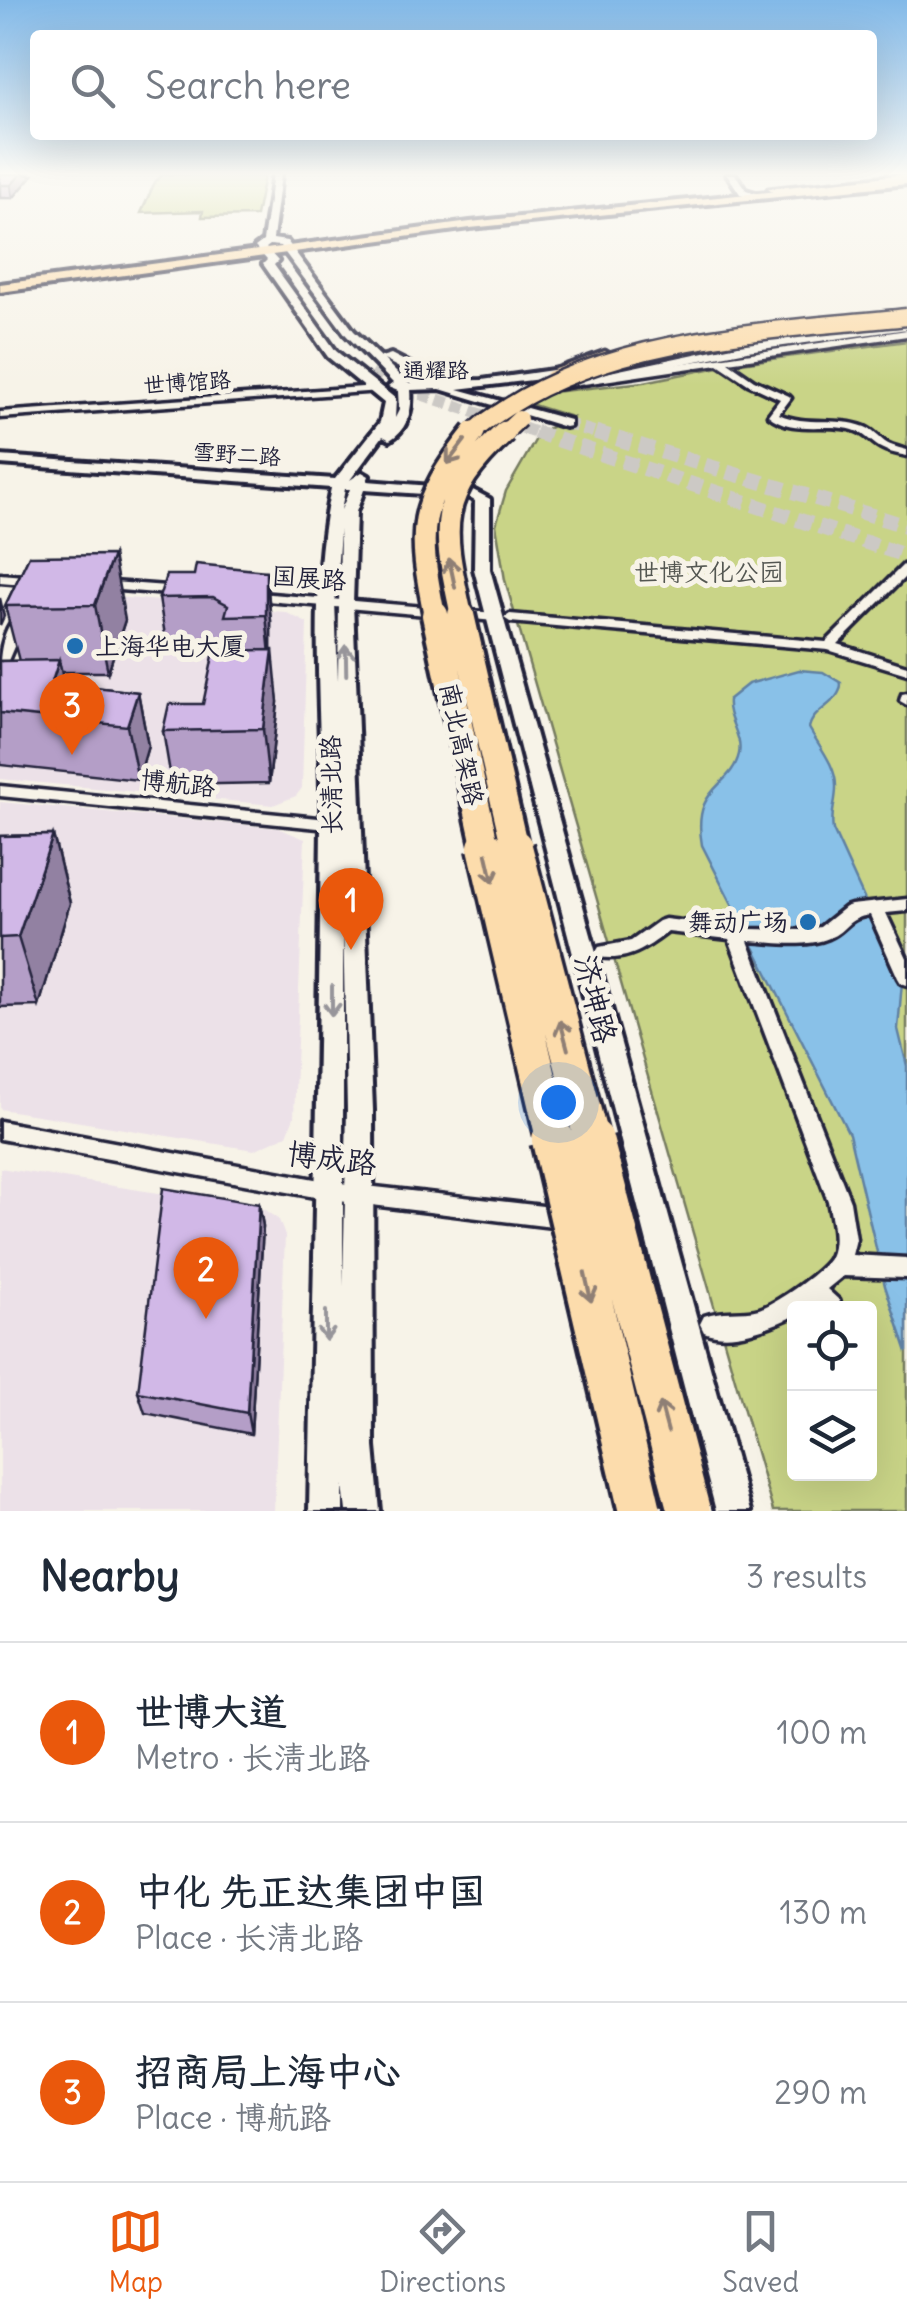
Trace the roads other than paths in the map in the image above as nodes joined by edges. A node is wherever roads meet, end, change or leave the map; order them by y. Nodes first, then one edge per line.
1 (268, 245) edge
2 (298, 245) edge
3 (299, 245) edge
4 (285, 246) junction
5 (267, 250) junction
6 (0, 286) edge
7 (905, 323) edge
8 (797, 331) junction
9 (364, 344) junction
10 (720, 360) junction
11 (372, 371) tunnel mouth
12 (576, 382) junction
13 (377, 389) junction
14 (406, 389) junction
15 (449, 390) junction
16 (503, 402) junction
17 (0, 415) edge
18 (565, 423) tunnel mouth
19 (907, 453) edge
20 (0, 460) edge
21 (348, 485) junction
22 (471, 493) joint
23 (907, 568) edge
24 (0, 578) edge
25 (38, 581) junction
26 (57, 582) edge
27 (76, 584) edge
28 (192, 592) edge
29 (230, 595) edge
30 (336, 603) junction
31 (502, 618) junction
32 (829, 646) junction
33 (0, 663) edge
34 (907, 670) edge
35 (0, 791) edge
36 (342, 825) junction
37 (907, 904) edge
38 (876, 910) junction
39 (736, 934) junction
40 (605, 952) dead end
41 (907, 978) edge
42 (0, 1130) edge
43 (345, 1191) junction
44 (659, 1232) junction
45 (840, 1264) junction
46 (907, 1268) edge
47 (812, 1291) junction
48 (823, 1301) edge
49 (712, 1324) dead end
50 (326, 1511) edge
51 (363, 1511) edge
52 (640, 1511) edge
53 (688, 1511) edge
54 (733, 1511) edge

1 - 5 main road
2 - 4 main road
3 - 4 main road
4 - 5 main road
4 - 9 main road
5 - 6 main road
5 - 11 main road
5 - 13 main road
7 - 8 highway, 南北高架路, bridge
7 - 10 street
7 - 12 main road
7 - 15 main road, 通耀路
7 - 16 highway, 南北高架路, bridge
8 - 16 highway, bridge
53 -> 8 highway, 南北高架路, bridge
9 - 14 main road
9 - 15 main road
10 - 12 street
10 - 19 street
12 - 16 main road
13 - 14 main road, 通耀路
13 - 17 street, 世博馆路
13 - 21 main road, 长清北路
14 - 15 main road, 通耀路
14 - 21 main road, 长清北路
15 - 16 main road
16 - 18 main road
16 -> 52 highway, 南北高架路, bridge
20 - 21 main road, 雪野二路
21 - 22 main road, 雪野二路
21 - 30 main road, 长清北路
22 - 31 main road, 济坤路
23 - 32 street
24 - 25 street
25 - 26 street
25 - 33 street
27 - 28 street
29 - 30 street, 国展路
30 - 31 street, 国展路
30 - 36 main road, 长清北路
31 - 32 street, 国展路
31 - 44 main road, 济坤路
32 - 34 street, 国展路
35 - 36 street, 博航路
36 - 43 main road, 长清北路
37 - 38 street
38 - 39 street
38 - 41 street
39 - 40 street
39 - 45 street
42 - 43 street, 博成路
43 - 44 street, 博成路
43 -> 50 main road, 长清北路
43 - 51 main road, 长清北路
44 - 54 main road, 济坤路
45 - 46 street
45 - 47 street
47 - 48 street
47 - 49 street

